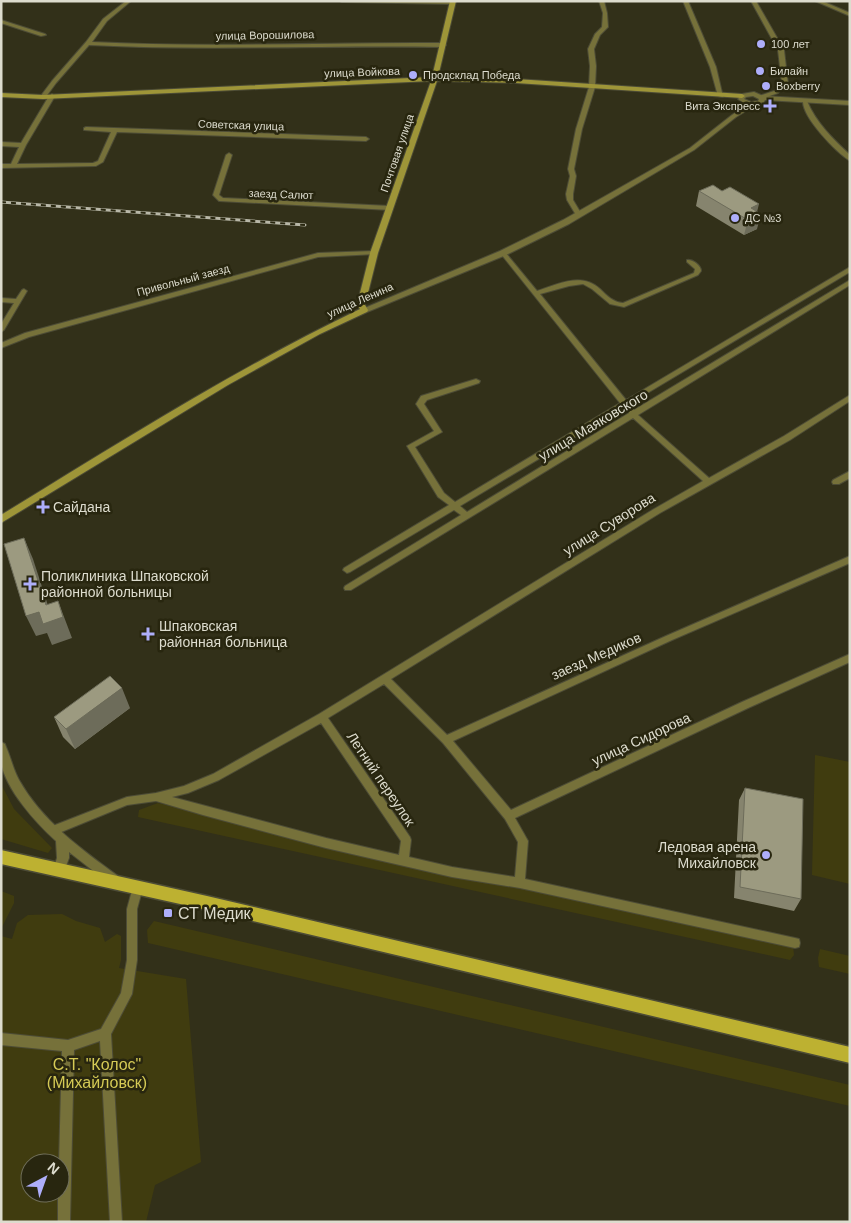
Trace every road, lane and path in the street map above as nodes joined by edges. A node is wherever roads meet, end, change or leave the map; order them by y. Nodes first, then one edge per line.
1 (129, 1) edge
2 (342, 1) edge
3 (601, 1) edge
4 (685, 1) edge
5 (753, 1) edge
6 (817, 1) edge
7 (453, 2) edge
8 (850, 15) edge
9 (1, 21) edge
10 (43, 35) dead end
11 (88, 43) junction
12 (443, 45) junction
13 (435, 79) junction
14 (592, 87) junction
15 (1, 95) edge
16 (52, 96) junction
17 (722, 96) junction
18 (44, 97) junction
19 (761, 99) junction
20 (743, 100) junction
21 (805, 102) junction
22 (850, 103) edge
23 (753, 104) junction
24 (734, 116) junction
25 (86, 129) dead end
26 (115, 130) junction
27 (366, 139) dead end
28 (1, 144) edge
29 (23, 145) junction
30 (229, 155) dead end
31 (850, 159) edge
32 (1, 166) edge
33 (13, 166) junction
34 (390, 208) junction
35 (580, 215) junction
36 (374, 253) junction
37 (503, 253) junction
38 (689, 261) dead end
39 (850, 269) edge
40 (850, 282) edge
41 (24, 291) dead end
42 (362, 292) junction
43 (537, 293) junction
44 (1, 300) edge
45 (388, 300) junction
46 (18, 301) junction
47 (364, 310) junction
48 (4, 319) edge
49 (1, 330) edge
50 (1, 346) edge
51 (476, 381) dead end
52 (850, 397) edge
53 (625, 403) junction
54 (634, 415) junction
55 (850, 474) edge
56 (708, 482) junction
57 (836, 482) dead end
58 (453, 505) junction
59 (466, 515) junction
60 (1, 520) edge
61 (850, 560) edge
62 (347, 570) dead end
63 (348, 588) dead end
64 (850, 658) edge
65 (386, 680) junction
66 (322, 717) junction
67 (446, 740) junction
68 (1, 746) edge
69 (156, 797) junction
70 (509, 816) junction
71 (54, 830) junction
72 (62, 840) junction
73 (1, 858) edge
74 (403, 860) junction
75 (58, 870) junction
76 (117, 883) junction
77 (520, 883) junction
78 (138, 887) junction
79 (795, 942) dead end
80 (105, 1033) junction
81 (1, 1039) edge
82 (68, 1046) junction
83 (850, 1055) edge
84 (64, 1222) edge
85 (116, 1222) edge

1 - 11 street
2 - 7 street
3 - 14 street
4 - 17 street
5 - 19 street
6 - 8 street
7 - 12 main road, Почтовая улица
9 - 10 street
11 - 12 street, улица Ворошилова
11 - 18 street
12 - 13 main road, Почтовая улица
13 - 14 main road, улица Войкова
13 - 16 main road, улица Войкова
13 - 34 main road, Почтовая улица
14 - 17 main road, улица Войкова
14 - 35 street
15 - 18 main road, улица Войкова
16 - 18 main road, улица Войкова
16 - 29 street
17 - 20 main road, улица Войкова
19 - 20 street
19 - 21 street
19 - 23 street
20 - 23 street
20 - 24 street, улица Ленина
21 - 22 street
21 - 31 street
23 - 24 street, улица Ленина
24 - 35 street, улица Ленина
25 - 26 street, Советская улица
26 - 27 street, Советская улица
26 - 33 street
28 - 29 street
29 - 33 street
30 - 34 street, заезд Салют
32 - 33 street
34 - 36 main road, Почтовая улица
35 - 37 street, улица Ленина
36 - 42 main road, Почтовая улица
36 - 50 street, Привольный заезд
37 - 43 street
37 - 45 street, улица Ленина
38 - 43 street
39 - 53 street, улица Маяковского
40 - 54 street, улица Маяковского
41 - 46 street
42 - 45 street
42 - 47 main road, Почтовая улица
43 - 53 street
44 - 46 street
45 - 47 street, улица Ленина
46 - 48 street
47 - 60 main road, улица Ленина
48 - 49 street
51 - 58 street
52 - 56 street, улица Суворова
53 - 54 street
53 - 58 street, улица Маяковского
54 - 56 street
54 - 59 street, улица Маяковского
55 - 57 street
56 - 65 street, улица Суворова
58 - 59 street
58 - 62 street, улица Маяковского
59 - 63 street, улица Маяковского
61 - 67 street, заезд Медиков
64 - 70 street, улица Сидорова
65 - 66 street
65 - 67 street
66 - 69 street
66 - 74 street, Летний переулок
67 - 70 street
68 - 71 street
69 - 71 street
69 - 74 street
70 - 77 street
71 - 72 street
72 - 75 street
72 - 76 street
73 - 75 main road
74 - 77 street
75 - 76 main road
76 - 78 main road
77 - 79 street
78 - 80 street
78 - 83 main road
80 - 82 street
80 - 85 street
81 - 82 street
82 - 84 street

